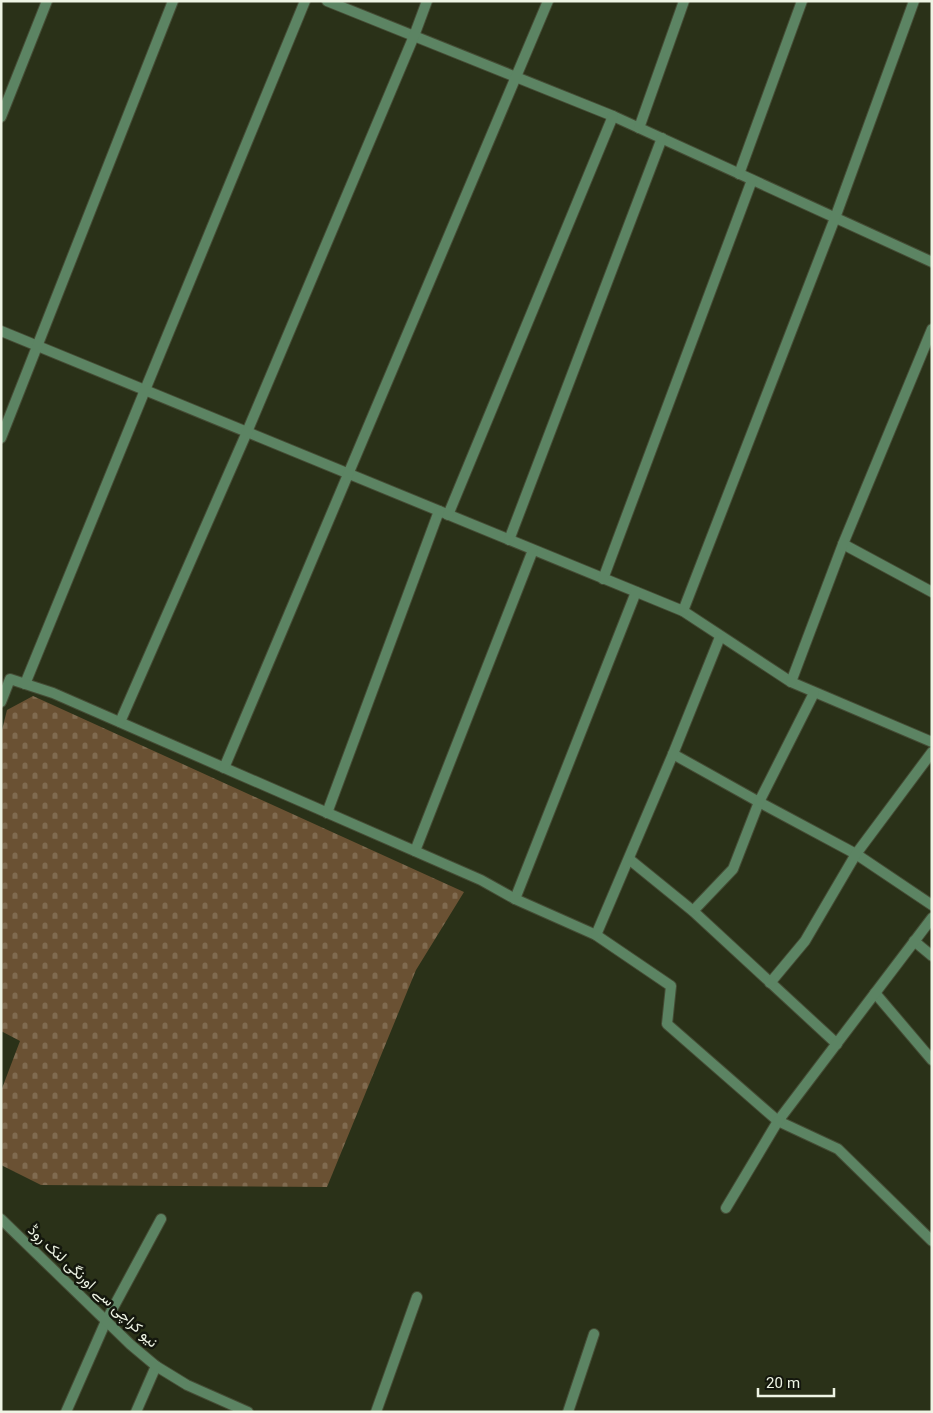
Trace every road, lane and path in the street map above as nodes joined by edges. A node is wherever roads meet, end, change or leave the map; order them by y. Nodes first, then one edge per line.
1 (47, 1) edge
2 (173, 1) edge
3 (305, 1) edge
4 (327, 1) edge
5 (427, 1) edge
6 (548, 1) edge
7 (684, 1) edge
8 (802, 1) edge
9 (914, 1) edge
10 (414, 36) junction
11 (516, 77) junction
12 (613, 116) junction
13 (1, 117) edge
14 (640, 128) junction
15 (662, 138) junction
16 (739, 174) junction
17 (752, 180) junction
18 (835, 218) junction
19 (932, 262) edge
20 (932, 329) edge
21 (1, 330) edge
22 (37, 345) junction
23 (145, 390) junction
24 (247, 432) junction
25 (1, 438) edge
26 (347, 473) junction
27 (444, 513) junction
28 (509, 540) junction
29 (843, 544) junction
30 (533, 550) junction
31 (603, 579) junction
32 (931, 590) edge
33 (636, 592) junction
34 (683, 611) junction
35 (720, 637) junction
36 (791, 682) junction
37 (26, 684) junction
38 (814, 693) junction
39 (1, 702) edge
40 (120, 722) junction
41 (932, 742) edge
42 (932, 752) edge
43 (673, 754) junction
44 (224, 768) junction
45 (759, 802) junction
46 (327, 812) junction
47 (415, 851) junction
48 (856, 854) junction
49 (629, 859) junction
50 (515, 899) junction
51 (932, 905) edge
52 (693, 911) junction
53 (932, 918) edge
54 (596, 935) junction
55 (914, 941) junction
56 (932, 956) edge
57 (770, 983) junction
58 (875, 993) junction
59 (837, 1044) junction
60 (932, 1060) edge
61 (778, 1121) junction
62 (726, 1208) dead end
63 (1, 1219) edge
64 (161, 1219) dead end
65 (932, 1241) edge
66 (417, 1297) dead end
67 (106, 1322) junction
68 (594, 1334) dead end
69 (156, 1366) junction
70 (232, 1409) edge
71 (66, 1412) edge
72 (136, 1412) edge
73 (248, 1412) edge
74 (376, 1412) edge
75 (568, 1412) edge

1 - 13 street
2 - 22 street
3 - 23 street
4 - 10 street
5 - 10 street
6 - 11 street
7 - 14 street
8 - 16 street
9 - 18 street
10 - 11 street
10 - 24 street
11 - 12 street
11 - 26 street
12 - 14 street
12 - 27 street
14 - 15 street
15 - 16 street
15 - 28 street
16 - 17 street
17 - 18 street
17 - 31 street
18 - 19 street
18 - 34 street
20 - 29 street
21 - 22 street
22 - 23 street
22 - 25 street
23 - 24 street
23 - 37 street
24 - 26 street
24 - 40 street
26 - 27 street
26 - 44 street
27 - 28 street
27 - 46 street
28 - 30 street
29 - 32 street
29 - 36 street
30 - 31 street
30 - 47 street
31 - 33 street
33 - 34 street
33 - 50 street
34 - 35 street
35 - 36 street
35 - 43 street
36 - 38 street
37 - 39 street
37 - 40 street
38 - 41 street
38 - 45 street
40 - 44 street
42 - 48 street
43 - 45 street
43 - 49 street
44 - 46 street
45 - 48 street
45 - 52 street
46 - 47 street
47 - 50 street
48 - 51 street
48 - 57 street
49 - 52 street
49 - 54 street
50 - 54 street
52 - 57 street
53 - 55 street
54 - 61 street
55 - 56 street
55 - 58 street
57 - 59 street
58 - 59 street
58 - 60 street
59 - 61 street
61 - 62 street
61 - 65 street
63 - 67 street, نیو کراچی سے اورنگی لنک روڈ
64 - 67 street
66 - 74 street
67 - 69 street, نیو کراچی سے اورنگی لنک روڈ
67 - 71 street
68 - 75 street
69 - 70 street, نیو کراچی سے اورنگی لنک روڈ
69 - 72 street
70 - 73 street, نیو کراچی سے اورنگی لنک روڈ

